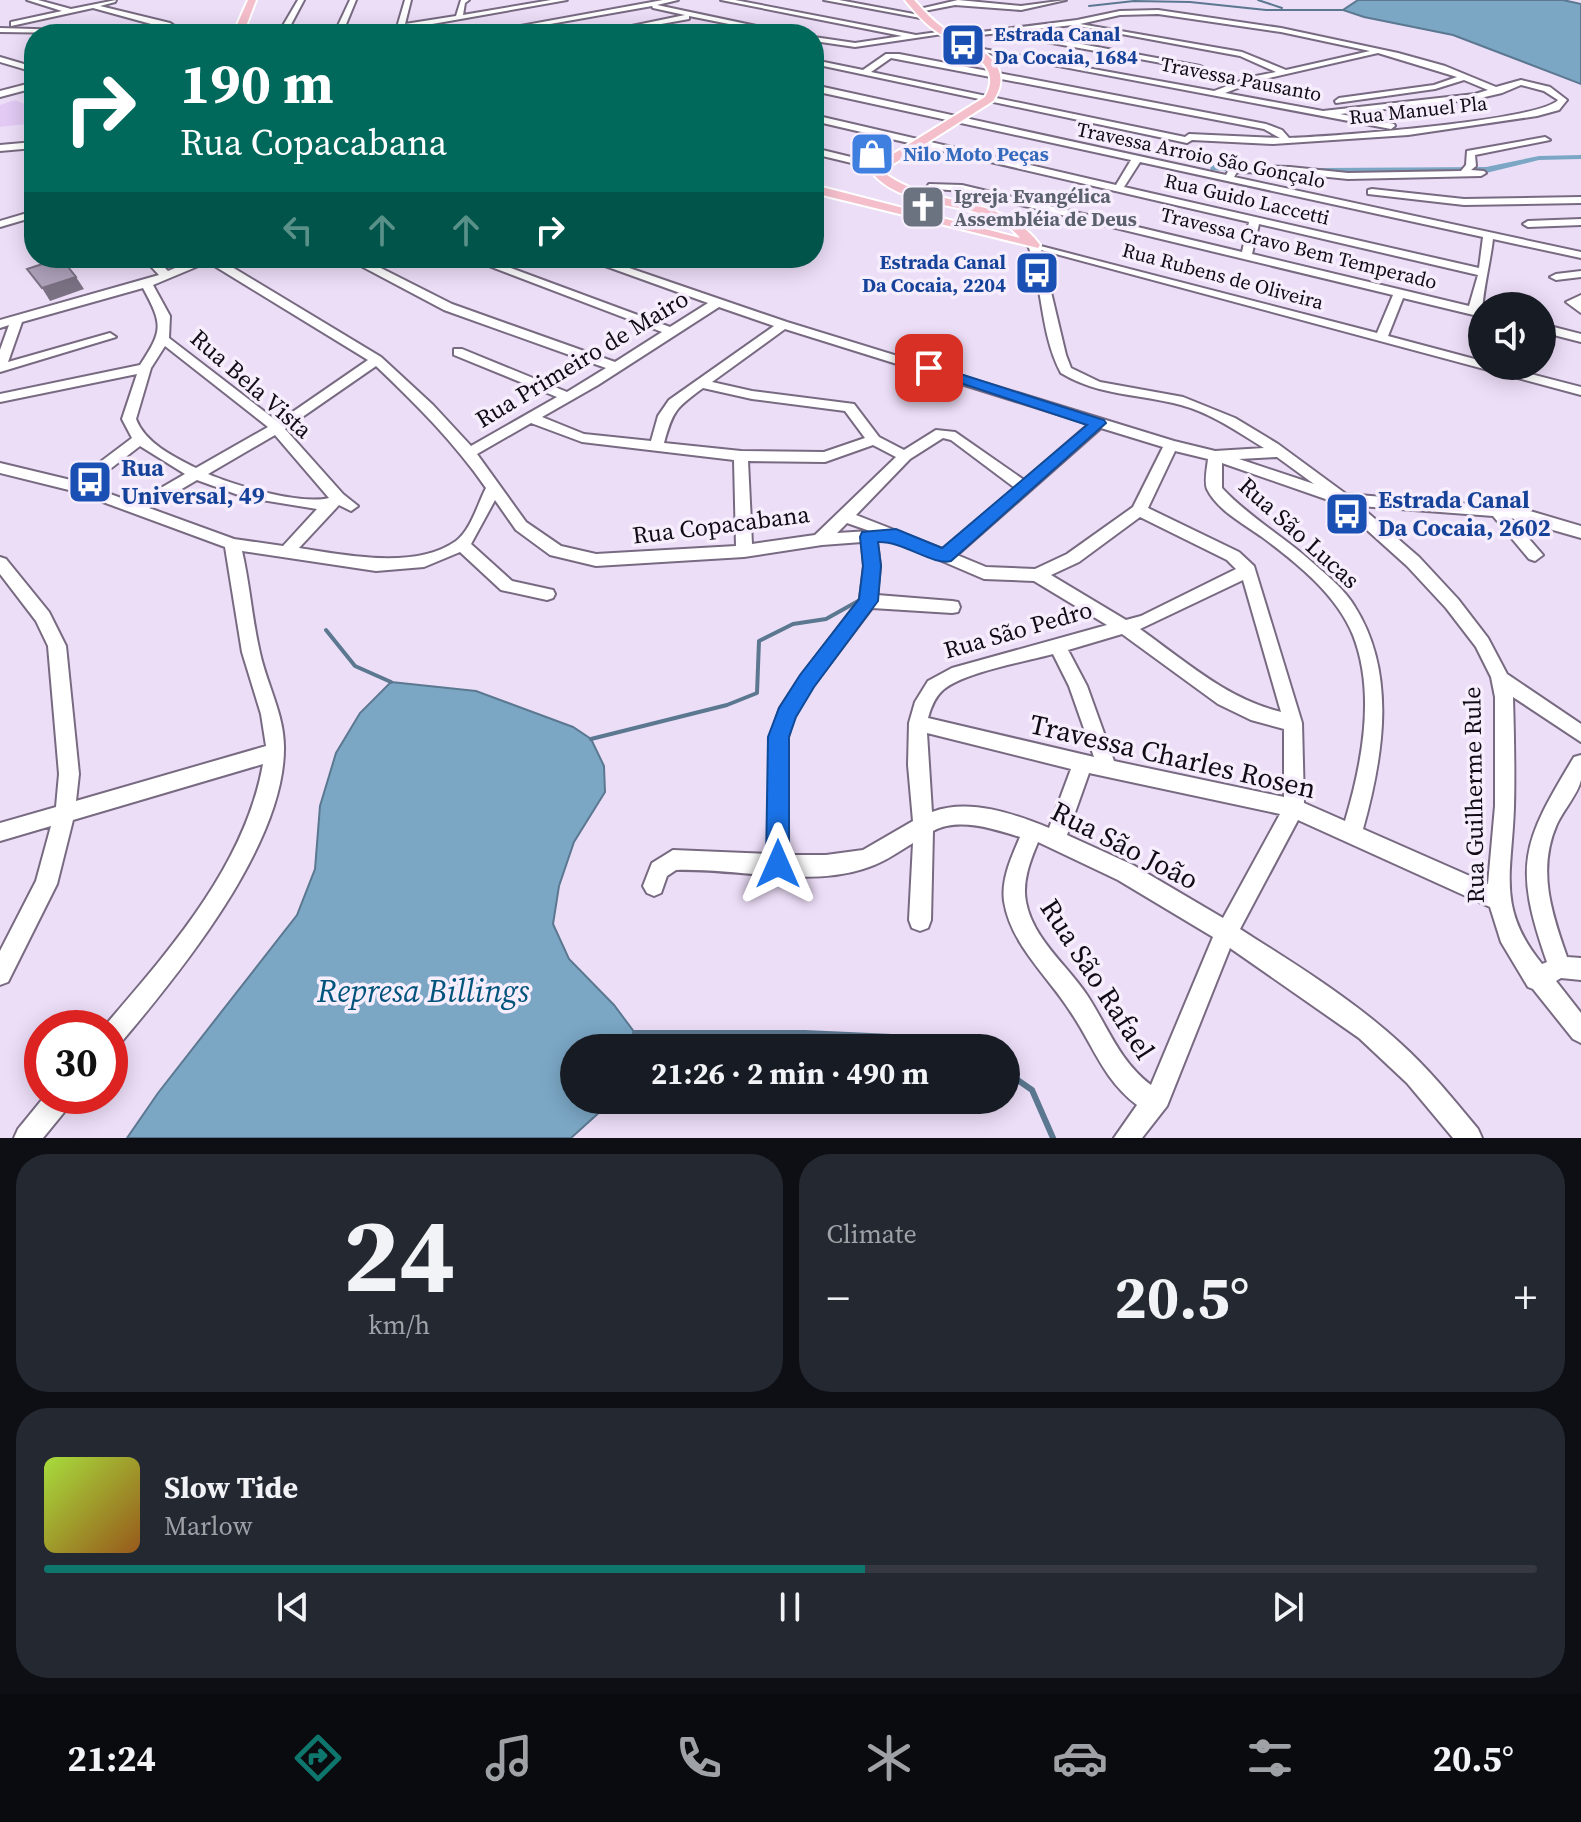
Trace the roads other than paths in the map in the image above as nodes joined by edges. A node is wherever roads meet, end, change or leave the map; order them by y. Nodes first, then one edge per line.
1 (30, 0) edge
2 (59, 0) edge
3 (252, 0) edge
4 (301, 0) edge
5 (353, 0) edge
6 (408, 0) edge
7 (466, 0) edge
8 (564, 0) edge
9 (675, 0) edge
10 (724, 0) edge
11 (827, 0) edge
12 (909, 0) edge
13 (969, 0) edge
14 (1063, 0) edge
15 (113, 1) edge
16 (956, 3) junction
17 (46, 4) junction
18 (646, 5) junction
19 (95, 7) junction
20 (144, 9) dead end
21 (74, 12) junction
22 (922, 14) junction
23 (125, 15) junction
24 (696, 15) junction
25 (1108, 15) junction
26 (1182, 15) junction
27 (459, 17) junction
28 (112, 19) dead end
29 (1064, 23) junction
30 (163, 24) edge
31 (241, 24) edge
32 (288, 24) edge
33 (342, 24) edge
34 (402, 24) edge
35 (430, 24) edge
36 (538, 24) edge
37 (651, 24) edge
38 (741, 24) edge
39 (0, 29) edge
40 (24, 30) edge
41 (997, 31) junction
42 (949, 35) junction
43 (1350, 35) dead end
44 (917, 37) junction
45 (824, 41) edge
46 (835, 43) junction
47 (1296, 43) dead end
48 (972, 49) junction
49 (824, 52) edge
50 (1378, 52) junction
51 (0, 59) edge
52 (824, 63) edge
53 (24, 67) edge
54 (1200, 68) dead end
55 (1284, 72) junction
56 (864, 73) junction
57 (995, 75) junction
58 (1465, 77) junction
59 (24, 88) edge
60 (824, 90) edge
61 (1499, 91) junction
62 (1217, 93) junction
63 (0, 94) edge
64 (989, 99) junction
65 (1265, 102) junction
66 (1302, 108) junction
67 (1325, 113) junction
68 (1198, 115) junction
69 (1293, 119) dead end
70 (824, 120) edge
71 (956, 120) junction
72 (1410, 129) junction
73 (1188, 139) junction
74 (1286, 140) junction
75 (1545, 140) dead end
76 (920, 142) junction
77 (24, 146) edge
78 (0, 148) edge
79 (824, 153) edge
80 (1136, 160) junction
81 (881, 167) junction
82 (1174, 167) junction
83 (1466, 171) junction
84 (1481, 173) dead end
85 (1228, 179) junction
86 (1118, 189) junction
87 (824, 192) edge
88 (1372, 192) dead end
89 (925, 197) junction
90 (1581, 200) edge
91 (1521, 202) junction
92 (24, 217) edge
93 (1255, 218) junction
94 (1581, 222) edge
95 (0, 224) edge
96 (1528, 224) junction
97 (1488, 236) junction
98 (1516, 241) junction
99 (1033, 245) junction
100 (1581, 255) edge
101 (1246, 257) junction
102 (158, 268) edge
103 (187, 268) edge
104 (225, 268) edge
105 (372, 268) edge
106 (501, 268) edge
107 (618, 268) edge
108 (1484, 273) junction
109 (1581, 274) edge
110 (167, 277) junction
111 (1556, 277) dead end
112 (146, 284) junction
113 (1481, 292) edge
114 (1399, 294) junction
115 (1581, 299) edge
116 (718, 302) junction
117 (1581, 309) edge
118 (1468, 310) edge
119 (17, 320) junction
120 (0, 324) edge
121 (783, 325) junction
122 (672, 332) junction
123 (1556, 332) edge
124 (110, 337) dead end
125 (1581, 338) edge
126 (163, 339) junction
127 (1381, 339) junction
128 (458, 352) dead end
129 (377, 360) junction
130 (1468, 362) edge
131 (616, 367) junction
132 (0, 368) edge
133 (145, 368) junction
134 (1538, 380) edge
135 (702, 384) junction
136 (1581, 391) edge
137 (568, 397) junction
138 (0, 398) edge
139 (531, 418) junction
140 (1099, 423) junction
141 (277, 428) junction
142 (139, 440) junction
143 (874, 440) junction
144 (1171, 445) junction
145 (656, 448) junction
146 (1279, 452) junction
147 (469, 453) junction
148 (741, 456) junction
149 (905, 456) junction
150 (1215, 456) junction
151 (0, 468) edge
152 (195, 475) junction
153 (77, 487) junction
154 (1024, 487) junction
155 (492, 490) junction
156 (1342, 499) junction
157 (340, 503) junction
158 (135, 509) junction
159 (1139, 510) junction
160 (1496, 510) junction
161 (845, 517) junction
162 (1581, 532) edge
163 (896, 535) junction
164 (869, 537) junction
165 (819, 540) junction
166 (232, 544) junction
167 (462, 545) junction
168 (744, 551) junction
169 (286, 552) junction
170 (1535, 555) dead end
171 (945, 556) junction
172 (0, 563) edge
173 (1248, 570) junction
174 (1037, 575) junction
175 (547, 594) dead end
176 (868, 601) junction
177 (952, 607) dead end
178 (1126, 628) junction
179 (1057, 645) junction
180 (1501, 679) junction
181 (918, 723) junction
182 (1293, 723) junction
183 (1581, 734) edge
184 (275, 752) junction
185 (1083, 763) junction
186 (1581, 763) edge
187 (1107, 767) junction
188 (1294, 808) junction
189 (65, 812) junction
190 (923, 824) junction
191 (1033, 831) junction
192 (0, 832) edge
193 (1352, 833) junction
194 (1055, 839) junction
195 (778, 864) junction
196 (654, 886) dead end
197 (1497, 899) junction
198 (920, 920) dead end
199 (1227, 932) junction
200 (1571, 968) edge
201 (0, 974) edge
202 (1536, 979) junction
203 (128, 1016) edge
204 (1581, 1031) edge
205 (1154, 1103) junction
206 (46, 1114) edge
207 (27, 1138) edge
208 (1127, 1138) edge
209 (1469, 1138) edge

1 - 17 street
2 - 17 street
3 - 31 main road
4 - 32 street
5 - 33 street
6 - 34 street
7 - 27 street
8 - 27 street
9 - 18 street
10 - 44 street
11 - 22 street
12 - 22 main road
13 - 16 street
14 - 16 street
15 - 19 street
16 - 22 street
17 - 21 street
18 - 24 street
18 - 36 street
19 - 21 street
19 - 23 street
20 - 23 street
21 - 39 street
22 - 42 main road
23 - 28 street
23 - 30 street
24 - 37 street
24 - 38 street
25 - 26 street
25 - 29 street
25 - 47 street
26 - 43 street
26 - 50 street
27 - 35 street
29 - 41 street
29 - 55 street
39 - 40 street
41 - 42 street
41 - 54 street
42 - 44 street
42 - 48 main road
44 - 46 street
45 - 46 street
46 - 49 street
48 - 57 main road
48 - 62 street, Travessa Pausanto
50 - 55 street
50 - 58 street
51 - 53 street
52 - 56 street, Rua Manuel Pla
55 - 62 street
56 - 57 street
56 - 64 street, Rua Manuel Pla
57 - 64 main road
57 - 68 street
58 - 61 street
58 - 66 street
59 - 63 street
60 - 71 street, Travessa Arroio São Gonçalo
61 - 67 street
61 - 72 street, Rua Manuel Pla
62 - 65 street, Travessa Pausanto
64 - 71 main road
64 - 73 street, Rua Manuel Pla
65 - 66 street, Travessa Pausanto
65 - 69 street
66 - 67 street, Travessa Pausanto
67 - 72 street, Travessa Pausanto
68 - 73 street
68 - 74 street
70 - 76 street, Rua Guido Laccetti
71 - 76 main road
71 - 80 street, Travessa Arroio São Gonçalo
72 - 74 street, Rua Manuel Pla
73 - 74 street, Rua Manuel Pla
73 - 82 street
75 - 83 street
76 - 81 main road
76 - 86 street, Rua Guido Laccetti
77 - 78 street
79 - 81 street
80 - 82 street, Travessa Arroio São Gonçalo
80 - 86 street
81 - 89 main road
82 - 85 street, Travessa Arroio São Gonçalo
83 - 84 street
83 - 85 street
85 - 97 street, Travessa Arroio São Gonçalo
86 - 93 street, Rua Guido Laccetti
87 - 99 main road, Rua Rubens de Oliveira
88 - 91 street
89 - 99 main road
89 - 101 street, Travessa Cravo Bem Temperado
90 - 91 street
91 - 96 street
92 - 95 street
93 - 101 street
93 - 108 street, Rua Guido Laccetti
94 - 96 street
96 - 98 street
97 - 98 street, Travessa Arroio São Gonçalo
97 - 108 street
98 - 100 street, Travessa Arroio São Gonçalo
99 - 127 street, Rua Rubens de Oliveira
99 - 146 street, Rua Guilherme Rule
101 - 114 street, Travessa Cravo Bem Temperado
102 - 110 street
103 - 110 street
104 - 129 street, Rua Copacabana
105 - 131 street
106 - 122 street
107 - 116 street
108 - 113 street
109 - 111 street
110 - 112 street
112 - 119 street
112 - 126 street, Rua Bela Vista
114 - 118 street, Travessa Cravo Bem Temperado
114 - 127 street
115 - 117 street
116 - 121 street
116 - 122 street, Rua Primeiro de Mairo
119 - 120 street
119 - 132 street
121 - 135 street
121 - 140 street
122 - 131 street, Rua Primeiro de Mairo
123 - 125 street
124 - 132 street
126 - 133 street
126 - 141 street, Rua Bela Vista
127 - 130 street, Rua Rubens de Oliveira
128 - 137 street
129 - 141 street
129 - 147 street, Rua Copacabana
131 - 137 street, Rua Primeiro de Mairo
133 - 138 street
133 - 142 street
134 - 136 street, Rua Rubens de Oliveira
135 - 143 street
135 - 145 street
137 - 139 street, Rua Primeiro de Mairo
139 - 145 street
139 - 147 street, Rua Primeiro de Mairo
140 - 144 street
140 - 154 street
141 - 152 street
141 - 157 street, Rua Bela Vista
142 - 152 street
142 - 153 street
143 - 148 street
143 - 149 street
144 - 150 street
144 - 159 street
145 - 148 street
146 - 150 street
146 - 156 street, Rua Guilherme Rule
147 - 155 street, Rua Copacabana
148 - 168 street
149 - 154 street
149 - 161 street
150 - 156 street
150 - 193 street, Rua São Lucas
151 - 153 street
152 - 157 street
152 - 158 street
153 - 158 street
154 - 171 street
155 - 167 street
155 - 168 street, Rua Copacabana
156 - 160 street
156 - 180 street, Rua Guilherme Rule
157 - 169 street
158 - 166 street
159 - 173 street
159 - 174 street
160 - 162 street
160 - 170 street
161 - 163 street, Rua Copacabana
161 - 165 street, Rua Copacabana
163 - 164 street
163 - 171 street, Rua Copacabana
164 - 165 street
164 - 176 street
165 - 168 street, Rua Copacabana
166 - 169 street
166 - 184 street
167 - 169 street
167 - 175 street
171 - 174 street, Rua Copacabana
172 - 189 street
173 - 178 street, Rua São Pedro
173 - 182 street
174 - 178 street
176 - 177 street
176 - 195 street
178 - 179 street, Rua São Pedro
178 - 182 street
179 - 181 street, Rua São Pedro
179 - 187 street
180 - 183 street
180 - 197 street, Rua Guilherme Rule
181 - 185 street, Travessa Charles Rosen
181 - 190 street, Rua São Pedro
182 - 188 street
184 - 189 street
184 - 203 street
185 - 187 street, Travessa Charles Rosen
185 - 194 street
186 - 200 street
187 - 188 street, Travessa Charles Rosen
188 - 193 street, Travessa Charles Rosen
188 - 199 street
189 - 192 street
189 - 201 street
190 - 191 street, Rua São João
190 - 195 street, Rua São João
190 - 198 street, Rua São Pedro
191 - 194 street, Rua São João
191 - 205 street, Rua São Rafael
193 - 197 street, Travessa Charles Rosen
194 - 199 street, Rua São João
195 - 196 street, Rua São João
197 - 202 street, Rua Guilherme Rule
199 - 205 street
199 - 209 street, Rua São João
200 - 202 street
202 - 204 street, Rua Guilherme Rule
205 - 208 street
206 - 207 street

